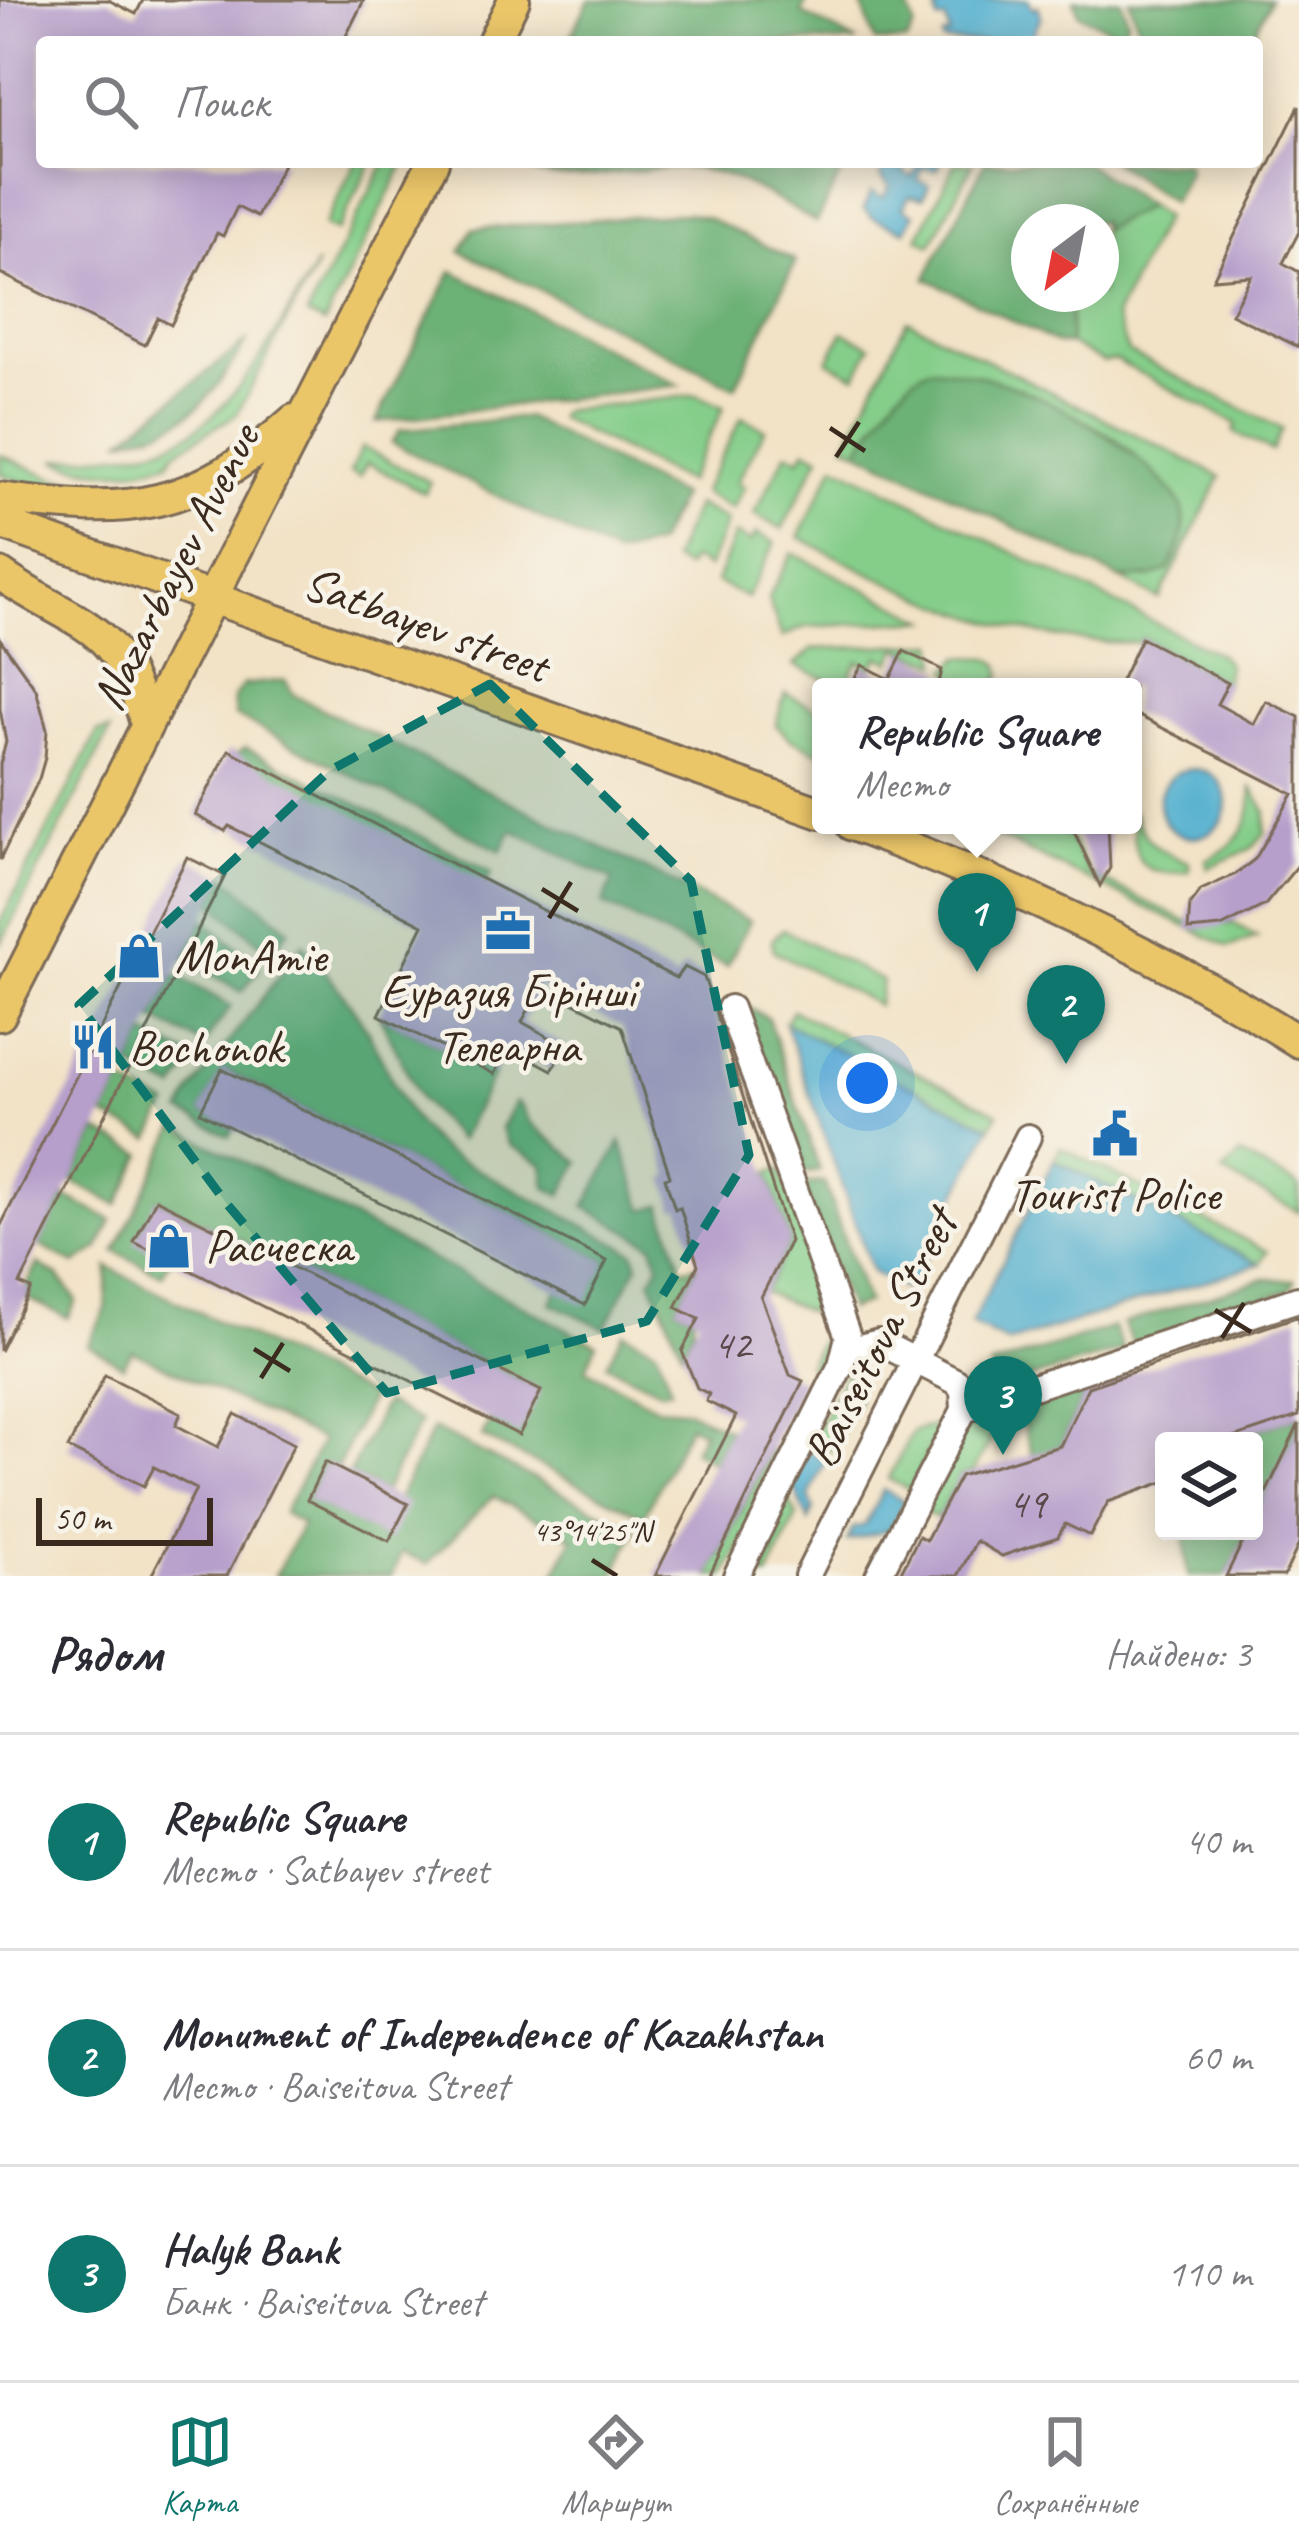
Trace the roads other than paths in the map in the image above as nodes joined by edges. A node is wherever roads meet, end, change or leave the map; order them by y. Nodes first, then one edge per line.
1 (514, 0) edge
2 (496, 36) edge
3 (431, 168) edge
4 (308, 408) junction
5 (0, 497) edge
6 (0, 523) edge
7 (0, 574) edge
8 (210, 597) junction
9 (146, 724) junction
10 (812, 810) edge
11 (873, 834) edge
12 (730, 1008) dead end
13 (0, 1015) edge
14 (1299, 1042) edge
15 (1028, 1137) dead end
16 (1298, 1299) edge
17 (848, 1350) junction
18 (916, 1361) junction
19 (964, 1410) junction
20 (736, 1576) edge
21 (807, 1576) edge
22 (878, 1576) edge

1 - 2 main road
3 - 4 main road, Nazarbayev Avenue
4 - 5 main road
4 - 8 main road, Nazarbayev Avenue
6 - 8 main road, Satbayev street
7 - 9 main road
8 - 9 main road, Nazarbayev Avenue
8 - 10 main road, Satbayev street
9 - 13 main road, Nazarbayev Avenue
11 - 14 main road
12 - 17 street, Baiseitova Street
15 - 18 street, Baiseitova Street
16 - 19 street
17 - 18 street
17 - 20 street, Baiseitova Street
18 - 19 street
18 - 21 street, Baiseitova Street
19 - 22 street

